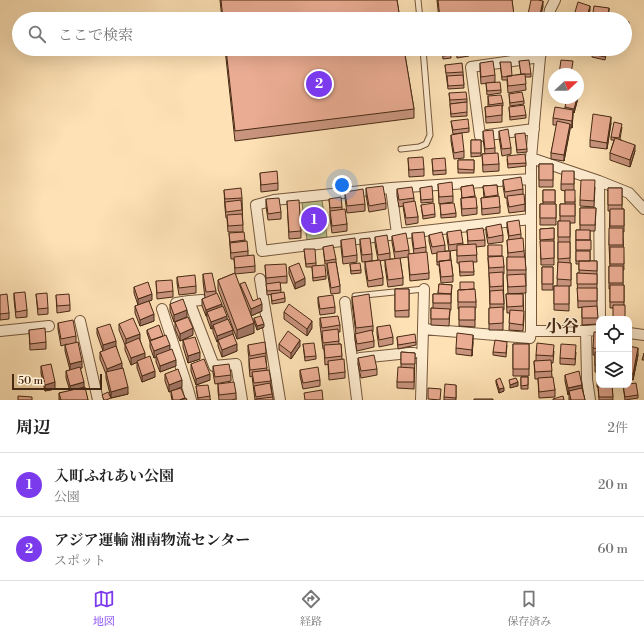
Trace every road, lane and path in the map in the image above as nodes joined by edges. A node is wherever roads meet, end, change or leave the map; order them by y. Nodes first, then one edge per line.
1 (418, 0) edge
2 (555, 0) edge
3 (419, 12) edge
4 (550, 12) edge
5 (424, 56) edge
6 (526, 56) edge
7 (541, 56) edge
8 (534, 129) junction
9 (400, 148) dead end
10 (531, 158) junction
11 (531, 179) junction
12 (599, 181) junction
13 (391, 188) junction
14 (644, 209) edge
15 (531, 219) junction
16 (397, 234) junction
17 (260, 279) dead end
18 (424, 289) joint
19 (355, 296) edge
20 (202, 300) edge
21 (189, 301) junction
22 (345, 302) dead end
23 (176, 303) edge
24 (162, 309) dead end
25 (600, 316) edge
26 (80, 321) dead end
27 (49, 326) dead end
28 (423, 329) junction
29 (596, 330) edge
30 (0, 331) edge
31 (531, 331) junction
32 (586, 331) junction
33 (632, 333) edge
34 (644, 335) edge
35 (422, 353) junction
36 (352, 359) junction
37 (98, 400) edge
38 (191, 400) edge
39 (242, 400) edge
40 (280, 400) edge
41 (357, 400) edge
42 (421, 400) edge
43 (590, 400) edge

1 - 3 lane
2 - 4 street
5 - 9 lane
6 - 8 street
7 - 8 street
8 - 10 street
10 - 11 street
10 - 12 street
11 - 13 street
11 - 15 street
12 - 14 street
12 - 25 street
13 - 16 street
13 - 16 street
15 - 16 street
15 - 31 street
17 - 40 street
18 - 19 lane
18 - 28 street
20 - 21 street
21 - 23 street
21 - 39 street
22 - 36 street
24 - 38 street
26 - 37 street
27 - 30 street
28 - 31 street
28 - 35 street
29 - 32 street
31 - 32 street
32 - 43 street
33 - 34 street
35 - 36 street
35 - 42 street
36 - 41 street

